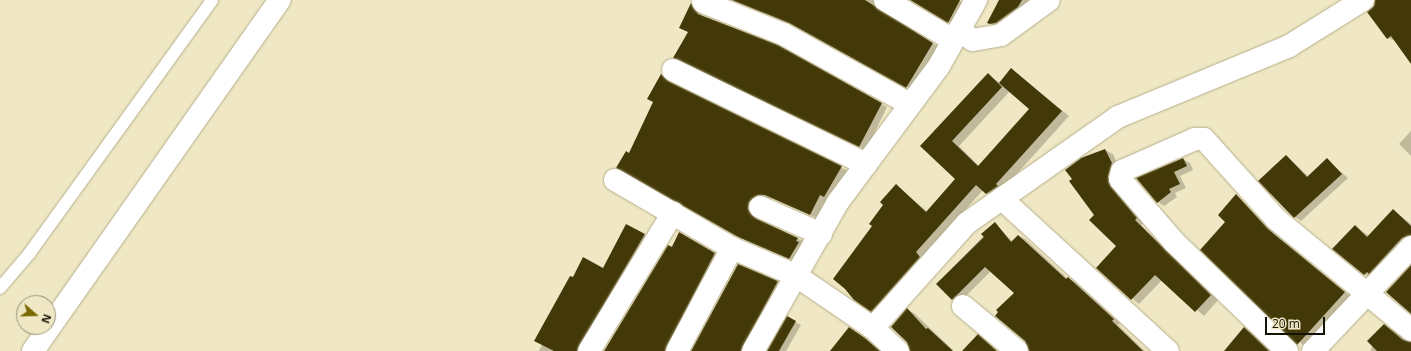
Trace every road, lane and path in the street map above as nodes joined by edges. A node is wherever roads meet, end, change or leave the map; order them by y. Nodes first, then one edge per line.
1 (212, 0) edge
2 (280, 0) edge
3 (885, 0) edge
4 (976, 0) edge
5 (1049, 0) edge
6 (1363, 0) edge
7 (703, 2) dead end
8 (956, 35) junction
9 (672, 70) dead end
10 (910, 104) junction
11 (866, 164) junction
12 (615, 180) dead end
13 (1002, 199) junction
14 (760, 207) dead end
15 (673, 213) junction
16 (820, 234) junction
17 (1411, 247) edge
18 (732, 248) junction
19 (795, 275) junction
20 (0, 288) edge
21 (1368, 293) junction
22 (963, 306) dead end
23 (873, 328) junction
24 (1411, 330) edge
25 (33, 351) edge
26 (589, 351) edge
27 (676, 351) edge
28 (753, 351) edge
29 (898, 351) edge
30 (1017, 351) edge
31 (1168, 351) edge
32 (1287, 351) edge
33 (1313, 351) edge

1 - 20 lane
2 - 25 street
3 - 8 street
4 - 8 street
5 - 8 street
6 - 13 street
7 - 10 street
8 - 10 street
9 - 11 street
10 - 11 street
11 - 16 street
12 - 15 street
13 - 23 street
13 - 31 street
14 - 16 street
15 - 18 street
15 - 26 street
16 - 19 street
17 - 21 street
18 - 19 street
18 - 27 street
19 - 23 street
19 - 28 street
21 - 24 street
21 - 32 street
21 - 33 street
22 - 30 street
23 - 29 street

